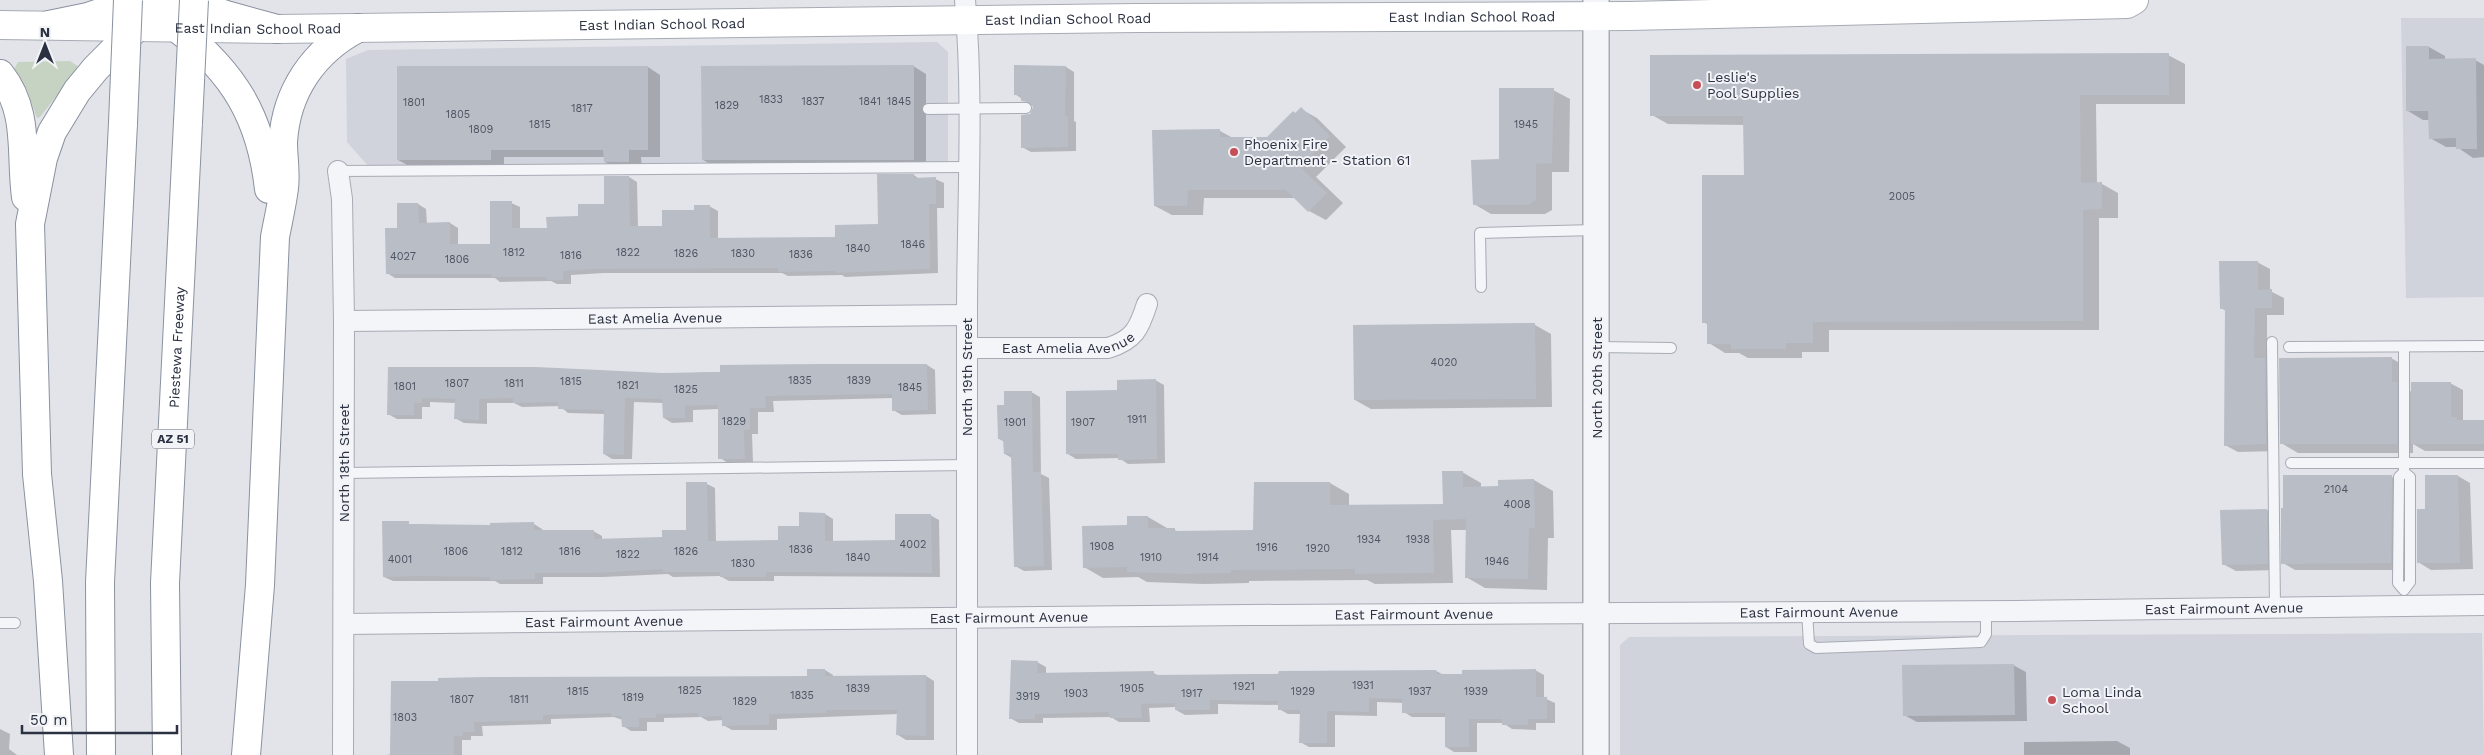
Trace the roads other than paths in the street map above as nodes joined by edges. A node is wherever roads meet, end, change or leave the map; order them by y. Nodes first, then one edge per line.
1 (128, 0) edge
2 (187, 0) edge
3 (2134, 0) edge
4 (1596, 8) edge
5 (966, 10) edge
6 (149, 14) edge
7 (0, 25) edge
8 (358, 28) junction
9 (277, 30) junction
10 (0, 74) edge
11 (970, 108) junction
12 (1026, 108) dead end
13 (928, 109) dead end
14 (970, 167) junction
15 (338, 171) joint
16 (30, 224) junction
17 (1597, 230) junction
18 (275, 237) junction
19 (1481, 287) dead end
20 (1147, 304) dead end
21 (967, 314) junction
22 (344, 321) junction
23 (2272, 342) dead end
24 (2484, 346) edge
25 (1597, 347) junction
26 (2404, 347) junction
27 (968, 348) junction
28 (1672, 348) dead end
29 (2288, 348) dead end
30 (2290, 463) dead end
31 (2484, 464) edge
32 (967, 465) junction
33 (2404, 468) junction
34 (344, 473) junction
35 (2404, 598) junction
36 (2484, 605) edge
37 (2275, 608) junction
38 (1807, 611) junction
39 (1986, 611) junction
40 (1595, 614) junction
41 (967, 619) junction
42 (15, 623) dead end
43 (0, 624) edge
44 (344, 624) junction
45 (59, 755) edge
46 (101, 755) edge
47 (167, 755) edge
48 (246, 755) edge
49 (343, 755) edge
50 (967, 755) edge
51 (1596, 755) edge

1 - 46 main road, bridge
2 - 6 main road
2 - 9 main road
2 - 47 main road, Piestewa Freeway / AZ 51, bridge
3 - 4 main road, East Indian School Road
4 - 5 main road, East Indian School Road
4 - 17 street, North 20th Street
5 - 8 main road, East Indian School Road
5 - 11 street, North 19th Street
6 - 7 main road
6 - 9 main road, East Indian School Road
6 - 16 main road
6 - 18 main road
8 - 9 main road, East Indian School Road
8 - 18 main road
10 - 16 main road
11 - 12 lane
11 - 13 lane
11 - 14 street, North 19th Street
14 - 15 lane
14 - 21 street, North 19th Street
15 - 22 street, North 18th Street
16 - 45 main road
17 - 19 lane
17 - 25 street, North 20th Street
18 - 48 main road
20 - 27 street, East Amelia Avenue
21 - 22 street, East Amelia Avenue
21 - 27 street, North 19th Street
22 - 34 street, North 18th Street
23 - 37 lane
24 - 26 lane
25 - 28 lane
25 - 40 street, North 20th Street
26 - 29 lane
26 - 33 lane
27 - 32 street, North 19th Street
30 - 33 lane
31 - 33 lane
32 - 34 lane
32 - 41 street, North 19th Street
33 - 35 lane
34 - 44 street, North 18th Street
35 - 36 street, East Fairmount Avenue
35 - 37 street, East Fairmount Avenue
37 - 39 street, East Fairmount Avenue
38 - 39 street, East Fairmount Avenue
38 - 39 lane
38 - 40 street, East Fairmount Avenue
40 - 41 street, East Fairmount Avenue
40 - 51 street, North 20th Street
41 - 44 street, East Fairmount Avenue
41 - 50 street, North 19th Street
42 - 43 lane
44 - 49 street, North 18th Street

